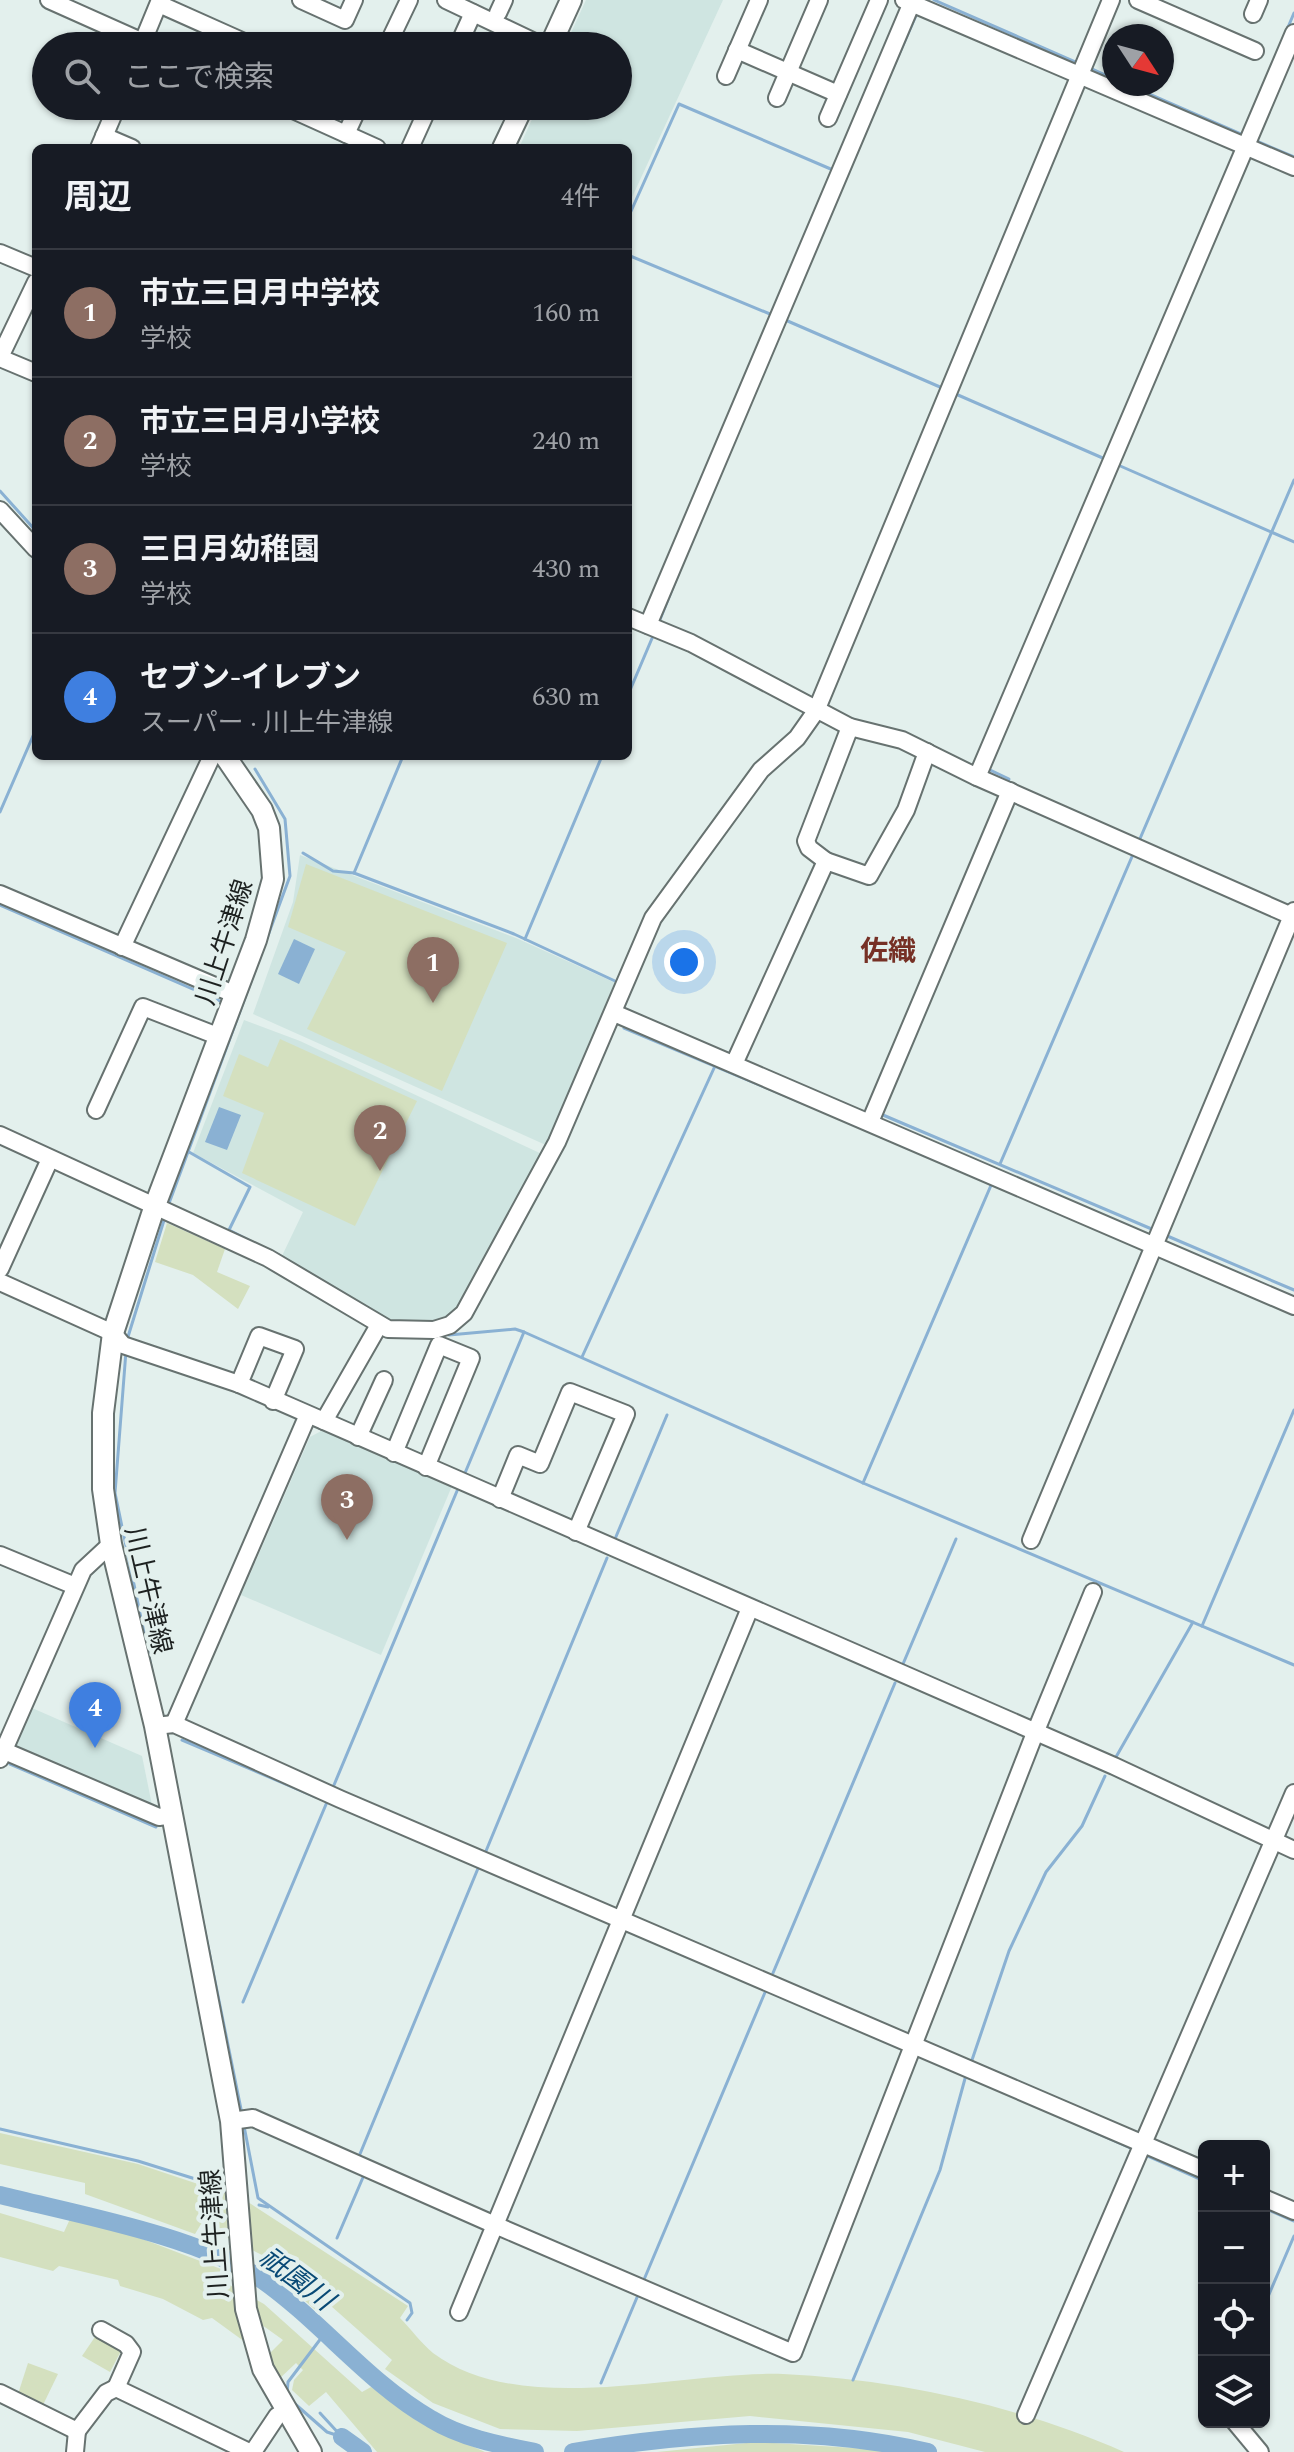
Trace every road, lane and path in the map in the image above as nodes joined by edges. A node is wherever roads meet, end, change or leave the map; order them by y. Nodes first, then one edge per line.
1 (301, 0) edge
2 (354, 0) edge
3 (409, 0) edge
4 (446, 0) edge
5 (571, 0) edge
6 (759, 0) edge
7 (819, 0) edge
8 (879, 0) edge
9 (1111, 0) edge
10 (1138, 0) edge
11 (60, 2) edge
12 (160, 2) edge
13 (913, 3) edge
14 (473, 13) junction
15 (120, 32) edge
16 (150, 32) edge
17 (223, 32) edge
18 (394, 32) edge
19 (464, 32) edge
20 (513, 32) edge
21 (556, 32) edge
22 (1294, 33) edge
23 (737, 50) junction
24 (1255, 51) dead end
25 (788, 72) junction
26 (1080, 75) junction
27 (726, 76) dead end
28 (838, 94) junction
29 (777, 98) dead end
30 (828, 118) dead end
31 (111, 120) edge
32 (315, 120) edge
33 (352, 120) edge
34 (423, 120) edge
35 (516, 120) edge
36 (346, 134) junction
37 (1249, 139) junction
38 (102, 142) edge
39 (368, 144) edge
40 (412, 144) edge
41 (505, 144) edge
42 (1294, 167) edge
43 (0, 253) edge
44 (32, 266) edge
45 (32, 290) edge
46 (0, 358) edge
47 (32, 371) edge
48 (0, 510) edge
49 (32, 545) edge
50 (632, 619) edge
51 (648, 625) junction
52 (816, 711) junction
53 (850, 727) junction
54 (927, 752) junction
55 (210, 760) edge
56 (228, 760) edge
57 (977, 777) junction
58 (1010, 791) junction
59 (826, 861) junction
60 (0, 894) edge
61 (1293, 915) edge
62 (122, 947) junction
63 (236, 995) junction
64 (614, 1013) junction
65 (220, 1037) junction
66 (734, 1064) junction
67 (96, 1110) dead end
68 (870, 1122) junction
69 (0, 1135) edge
70 (50, 1159) junction
71 (163, 1211) junction
72 (1155, 1244) junction
73 (0, 1269) edge
74 (0, 1282) edge
75 (1294, 1306) edge
76 (379, 1325) junction
77 (122, 1342) junction
78 (384, 1380) dead end
79 (239, 1384) junction
80 (273, 1401) junction
81 (307, 1417) junction
82 (324, 1421) junction
83 (358, 1437) junction
84 (394, 1453) junction
85 (426, 1467) junction
86 (500, 1499) junction
87 (576, 1532) junction
88 (1031, 1540) dead end
89 (111, 1544) junction
90 (0, 1555) edge
91 (75, 1586) junction
92 (1093, 1592) dead end
93 (750, 1608) junction
94 (164, 1725) junction
95 (1035, 1733) junction
96 (1, 1753) edge
97 (1294, 1793) edge
98 (172, 1815) junction
99 (1273, 1840) junction
100 (1294, 1850) edge
101 (620, 1925) junction
102 (910, 2048) junction
103 (231, 2121) junction
104 (1140, 2150) junction
105 (1198, 2168) edge
106 (1270, 2201) edge
107 (1294, 2211) edge
108 (495, 2225) junction
109 (459, 2312) dead end
110 (101, 2330) dead end
111 (116, 2388) junction
112 (0, 2393) edge
113 (285, 2411) junction
114 (1026, 2415) dead end
115 (1240, 2428) edge
116 (77, 2431) junction
117 (75, 2452) edge
118 (251, 2452) edge
119 (311, 2452) edge
120 (1260, 2452) edge

1 - 2 street
3 - 18 street
4 - 14 street
5 - 21 main road
6 - 23 street
7 - 25 street
8 - 28 street
9 - 26 street
10 - 24 street
11 - 15 street
12 - 16 street
12 - 17 street
13 - 26 street
13 - 51 street
14 - 19 street
14 - 20 street
22 - 37 street
23 - 25 street
23 - 27 street
25 - 28 street
25 - 29 street
26 - 37 street
26 - 52 street
28 - 30 street
31 - 38 street
32 - 36 street
33 - 36 street
34 - 40 street
35 - 41 main road
36 - 39 street
37 - 42 street
37 - 57 street
43 - 44 street
45 - 46 street
46 - 47 street
48 - 49 street
50 - 51 street
51 - 52 street
52 - 53 street
52 - 64 street
53 - 54 street
53 - 59 street
54 - 57 street
54 - 59 street
55 - 62 street
56 - 63 main road, 川上牛津線
57 - 58 street
58 - 61 street
58 - 68 street
59 - 66 street
60 - 62 street
61 - 72 street
62 - 63 street
63 - 65 main road, 川上牛津線
64 - 66 street
64 - 76 street
65 - 67 street
65 - 71 main road, 川上牛津線
66 - 68 street
68 - 72 street
69 - 70 street
70 - 71 street
70 - 73 street
71 - 76 street
71 - 77 main road, 川上牛津線
72 - 75 street
72 - 88 street
74 - 77 street
76 - 82 street
77 - 79 street
77 - 89 main road, 川上牛津線
78 - 83 street
79 - 80 street
79 - 80 street
80 - 81 street
81 - 82 street
81 - 94 street
82 - 83 street
83 - 84 street
84 - 85 street
84 - 85 street
85 - 86 street
86 - 87 street
86 - 87 street
87 - 93 street
89 - 91 street
89 - 94 main road, 川上牛津線
90 - 91 street
91 - 96 street
92 - 95 street
93 - 95 street
93 - 101 street
94 - 98 main road, 川上牛津線
94 - 101 street
95 - 99 street
95 - 102 street
96 - 98 street
97 - 99 street
98 - 103 main road, 川上牛津線
99 - 100 street
99 - 104 street
101 - 102 street
101 - 108 street
102 - 104 street
102 - 108 street
103 - 108 street
103 - 113 main road, 川上牛津線
104 - 105 street
104 - 114 street
106 - 107 street
108 - 109 street
110 - 111 street
111 - 116 street
111 - 118 street
112 - 116 street
113 - 118 street
113 - 119 main road, 川上牛津線
115 - 120 street
116 - 117 street

